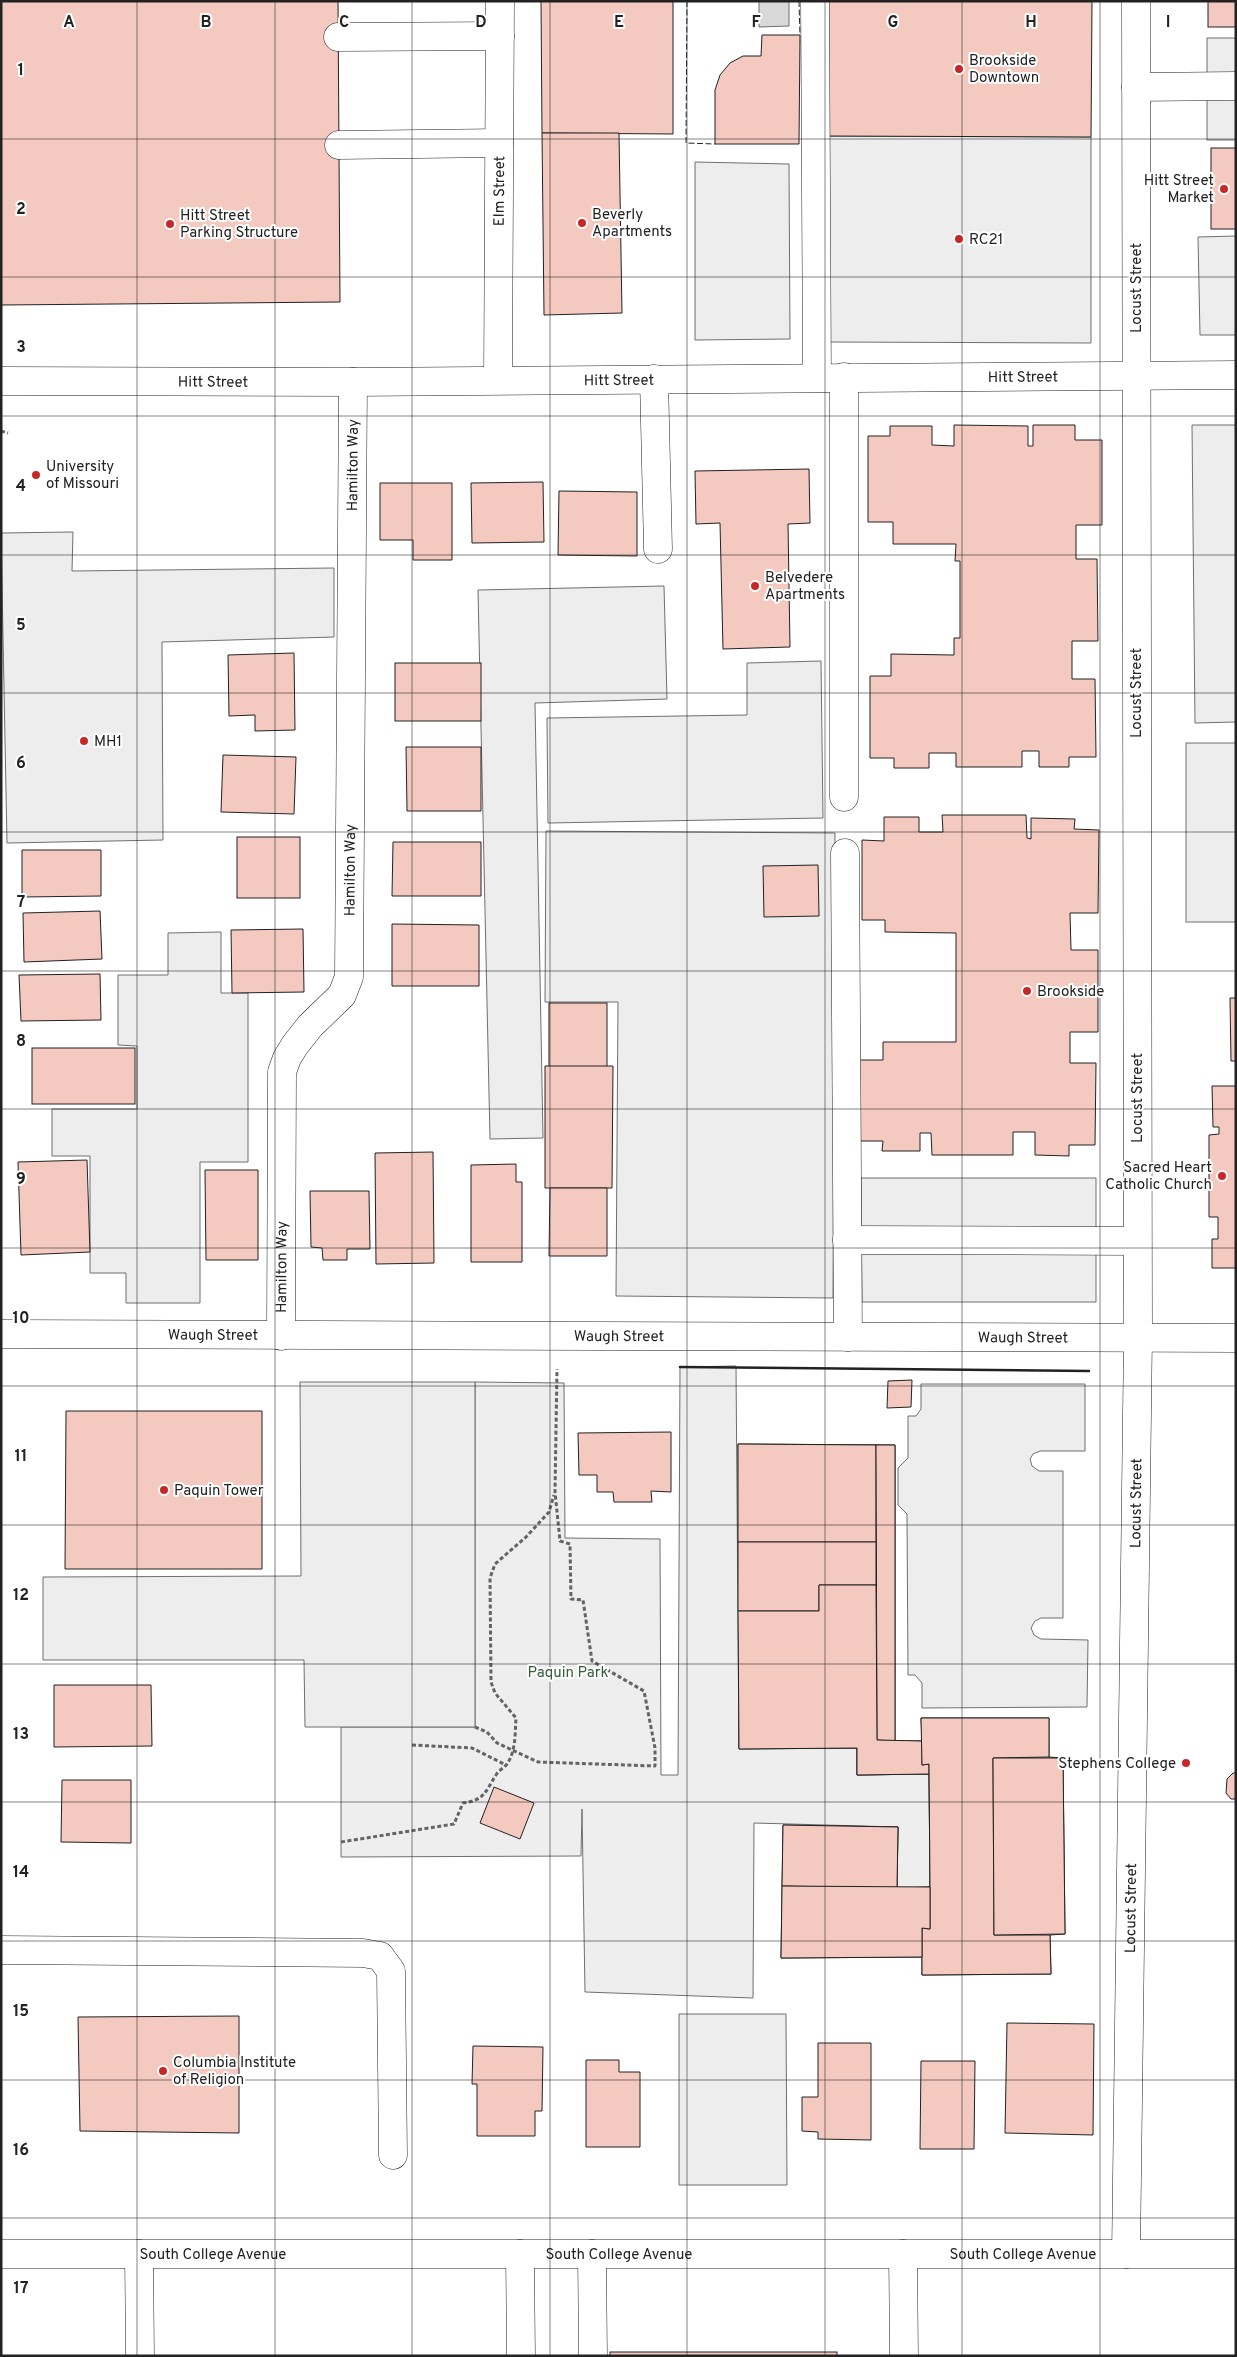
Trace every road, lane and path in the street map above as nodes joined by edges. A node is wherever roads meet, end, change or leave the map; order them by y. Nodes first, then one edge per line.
1 (500, 1) edge
2 (815, 1) edge
3 (1136, 1) edge
4 (500, 36) junction
5 (338, 37) dead end
6 (1236, 86) edge
7 (1136, 87) junction
8 (499, 143) junction
9 (338, 145) dead end
10 (1136, 375) junction
11 (1236, 375) edge
12 (817, 377) junction
13 (844, 377) junction
14 (654, 379) junction
15 (498, 380) junction
16 (1, 381) edge
17 (353, 382) junction
18 (1, 431) edge
19 (8, 433) dead end
20 (658, 549) dead end
21 (844, 797) dead end
22 (844, 853) dead end
23 (847, 1240) junction
24 (1137, 1241) junction
25 (1, 1334) edge
26 (281, 1336) junction
27 (557, 1336) junction
28 (848, 1337) junction
29 (1138, 1338) junction
30 (1236, 1338) edge
31 (555, 1492) junction
32 (475, 1727) dead end
33 (412, 1746) dead end
34 (514, 1752) junction
35 (506, 1765) junction
36 (341, 1842) dead end
37 (1, 1950) edge
38 (393, 2155) dead end
39 (1, 2254) edge
40 (139, 2254) junction
41 (520, 2254) junction
42 (592, 2254) junction
43 (903, 2254) junction
44 (1126, 2254) junction
45 (1236, 2254) edge
46 (140, 2356) edge
47 (521, 2356) edge
48 (593, 2356) edge
49 (904, 2356) edge

1 - 4 street, Elm Street
2 - 12 street
3 - 7 street, Locust Street
4 - 5 street
4 - 8 street, Elm Street
6 - 7 street
7 - 10 street, Locust Street
8 - 9 street
8 - 15 street, Elm Street
10 - 11 street, Hitt Street
10 - 13 street, Hitt Street
10 - 24 street, Locust Street
12 - 13 street, Hitt Street
12 - 14 street, Hitt Street
13 - 21 street
14 - 15 street, Hitt Street
14 - 20 street
15 - 17 street, Hitt Street
16 - 17 street, Hitt Street
17 - 26 street, Hamilton Way
18 - 19 path
22 - 23 street
23 - 24 street
23 - 28 street
24 - 29 street, Locust Street
25 - 26 street, Waugh Street
26 - 27 street, Waugh Street
27 - 28 street, Waugh Street
27 - 31 path
28 - 29 street, Waugh Street
29 - 30 street, Waugh Street
29 - 44 street, Locust Street
31 - 34 path
31 - 34 path
32 - 34 path
33 - 35 path
34 - 35 path
35 - 36 path
37 - 38 street
39 - 40 street, South College Avenue
40 - 41 street, South College Avenue
40 - 46 street
41 - 42 street, South College Avenue
41 - 47 street
42 - 43 street, South College Avenue
42 - 48 street
43 - 44 street, South College Avenue
43 - 49 street
44 - 45 street, South College Avenue

